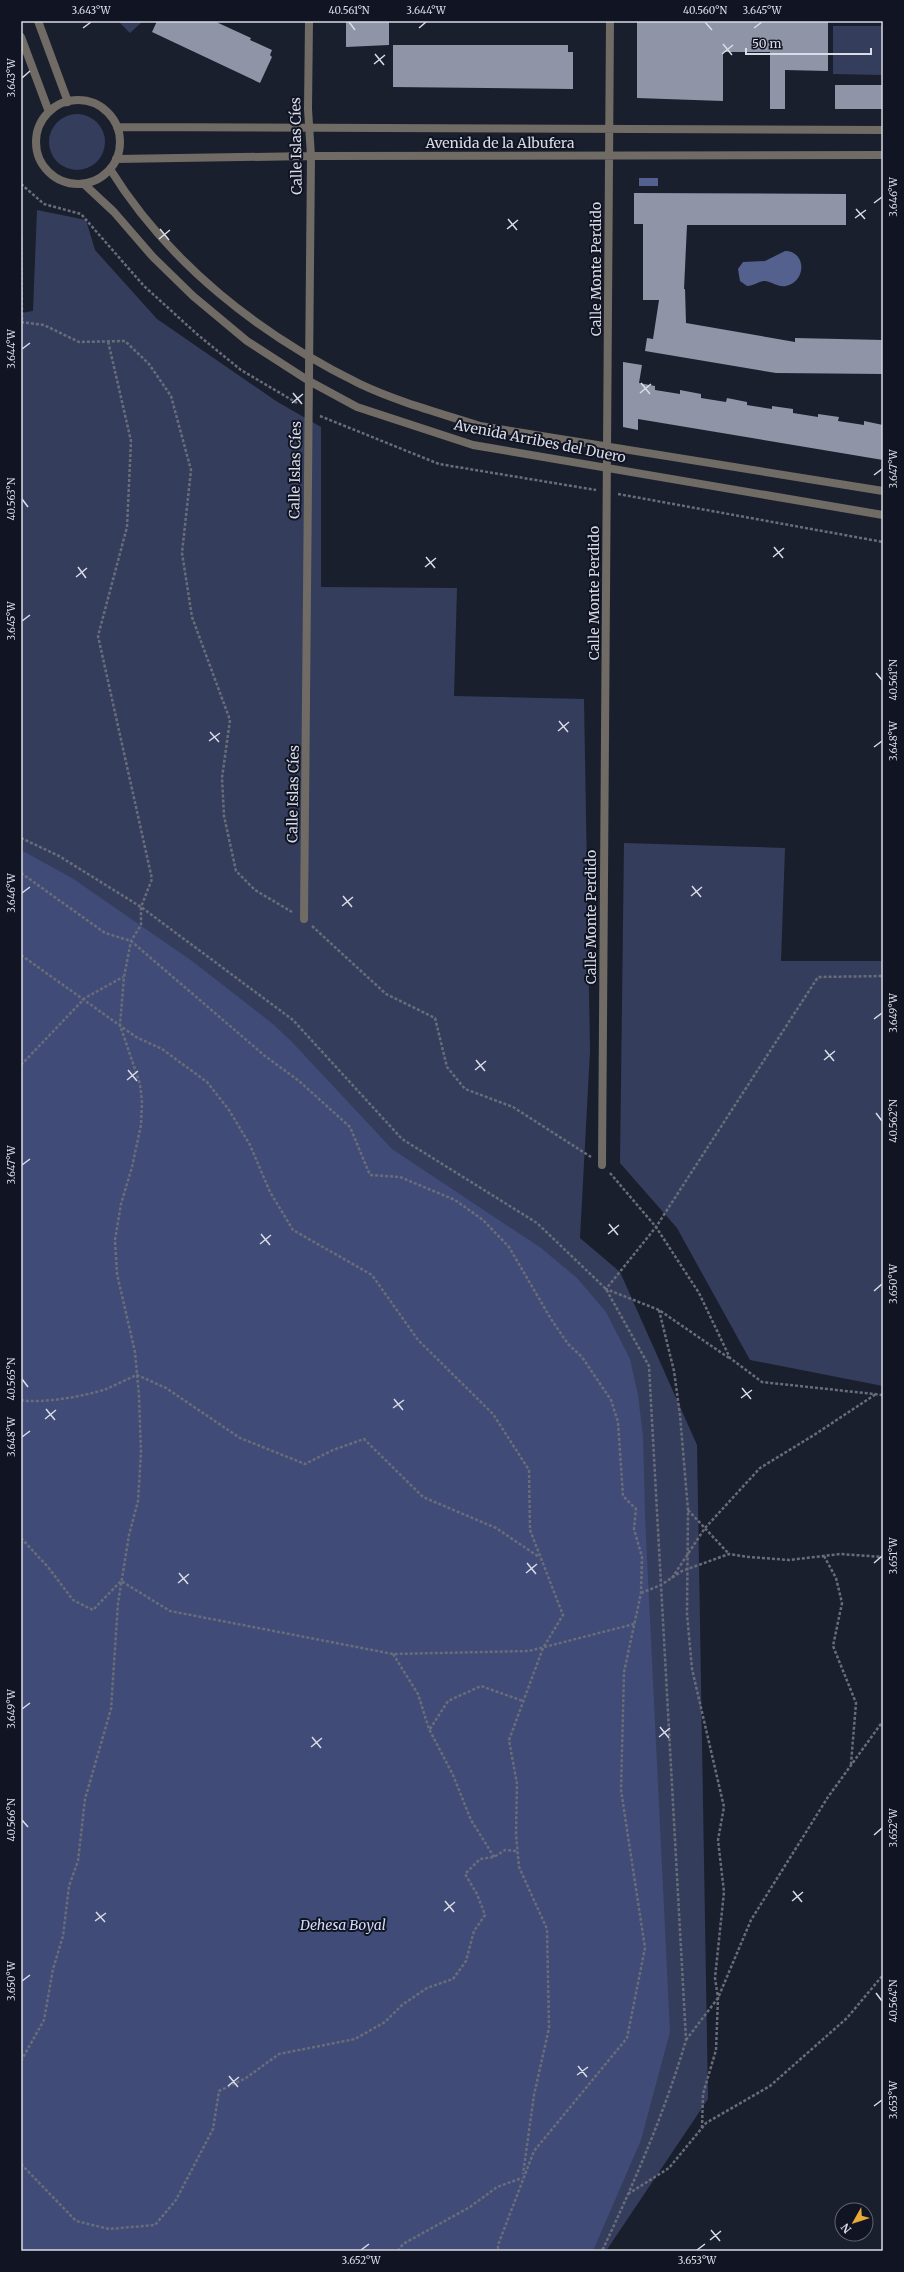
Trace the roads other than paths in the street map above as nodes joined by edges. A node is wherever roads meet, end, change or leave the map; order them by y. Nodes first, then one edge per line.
1 (38, 21) edge
2 (309, 21) edge
3 (610, 21) edge
4 (21, 37) edge
5 (68, 102) junction
6 (49, 112) junction
7 (117, 127) junction
8 (309, 127) junction
9 (610, 128) junction
10 (883, 130) edge
11 (311, 156) junction
12 (610, 156) junction
13 (883, 156) edge
14 (116, 159) junction
15 (110, 169) junction
16 (84, 184) junction
17 (308, 356) junction
18 (309, 381) junction
19 (608, 446) junction
20 (608, 468) junction
21 (883, 492) edge
22 (883, 515) edge
23 (304, 919) road end
24 (602, 1165) road end

1 - 5 street
2 - 8 street, Calle Islas Cíes
3 - 9 street, Calle Monte Perdido
4 - 6 street
5 - 6 street
5 - 7 street
6 - 16 street
7 - 8 street, Avenida de la Albufera
7 - 14 street
8 - 9 street, Avenida de la Albufera
8 - 11 street, Calle Islas Cíes
9 - 10 street, Avenida de la Albufera
9 - 12 street, Calle Monte Perdido
11 - 12 street, Avenida de la Albufera
11 - 14 street, Avenida de la Albufera
11 - 17 street, Calle Islas Cíes
12 - 13 street, Avenida de la Albufera
12 - 19 street, Calle Monte Perdido
14 - 15 street
15 - 16 street
15 - 17 street, Avenida Arribes del Duero
16 - 18 street, Avenida Arribes del Duero
17 - 18 street, Calle Islas Cíes
17 - 19 street, Avenida Arribes del Duero
18 - 20 street, Avenida Arribes del Duero
18 - 23 street, Calle Islas Cíes
19 - 20 street, Calle Monte Perdido
19 - 21 street, Avenida Arribes del Duero
20 - 22 street, Avenida Arribes del Duero
20 - 24 street, Calle Monte Perdido

